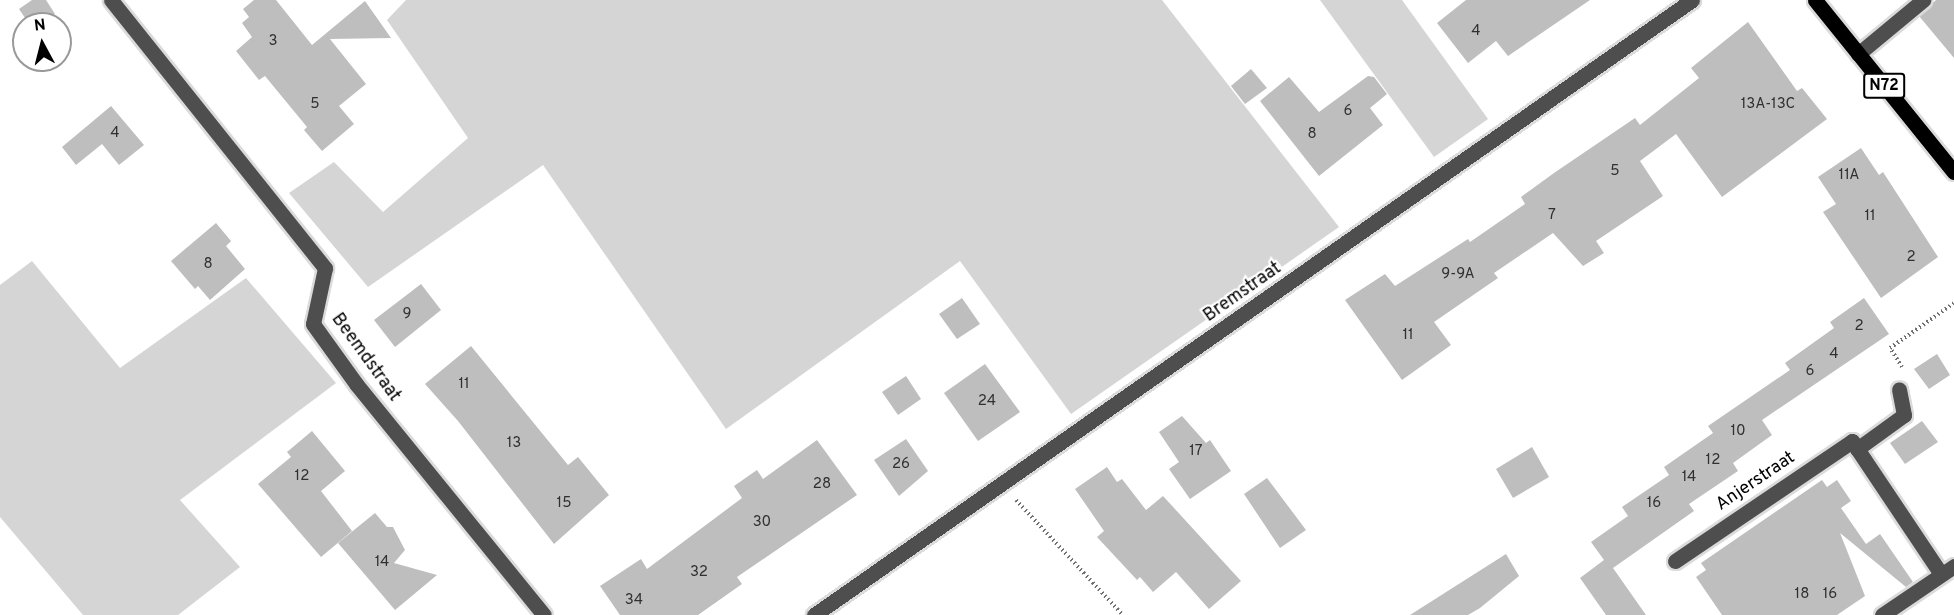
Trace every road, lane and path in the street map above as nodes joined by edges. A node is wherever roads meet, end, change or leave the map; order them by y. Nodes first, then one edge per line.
1 (111, 0) edge
2 (1692, 0) edge
3 (1815, 0) edge
4 (1923, 0) edge
5 (1858, 54) junction
6 (1954, 172) edge
7 (1954, 303) edge
8 (1899, 389) joint
9 (1857, 449) junction
10 (1003, 486) junction
11 (1675, 561) dead end
12 (1948, 570) edge
13 (544, 615) edge
14 (814, 615) edge
15 (1123, 615) edge
16 (1882, 615) edge

1 - 13 street, Beemdstraat
2 - 10 street, Bremstraat
3 - 5 main road, N72
4 - 5 street
5 - 6 main road, N72
7 - 8 path
8 - 9 street, Anjerstraat
9 - 11 street, Anjerstraat
9 - 12 street
10 - 14 street, Bremstraat
10 - 15 path
12 - 16 street

